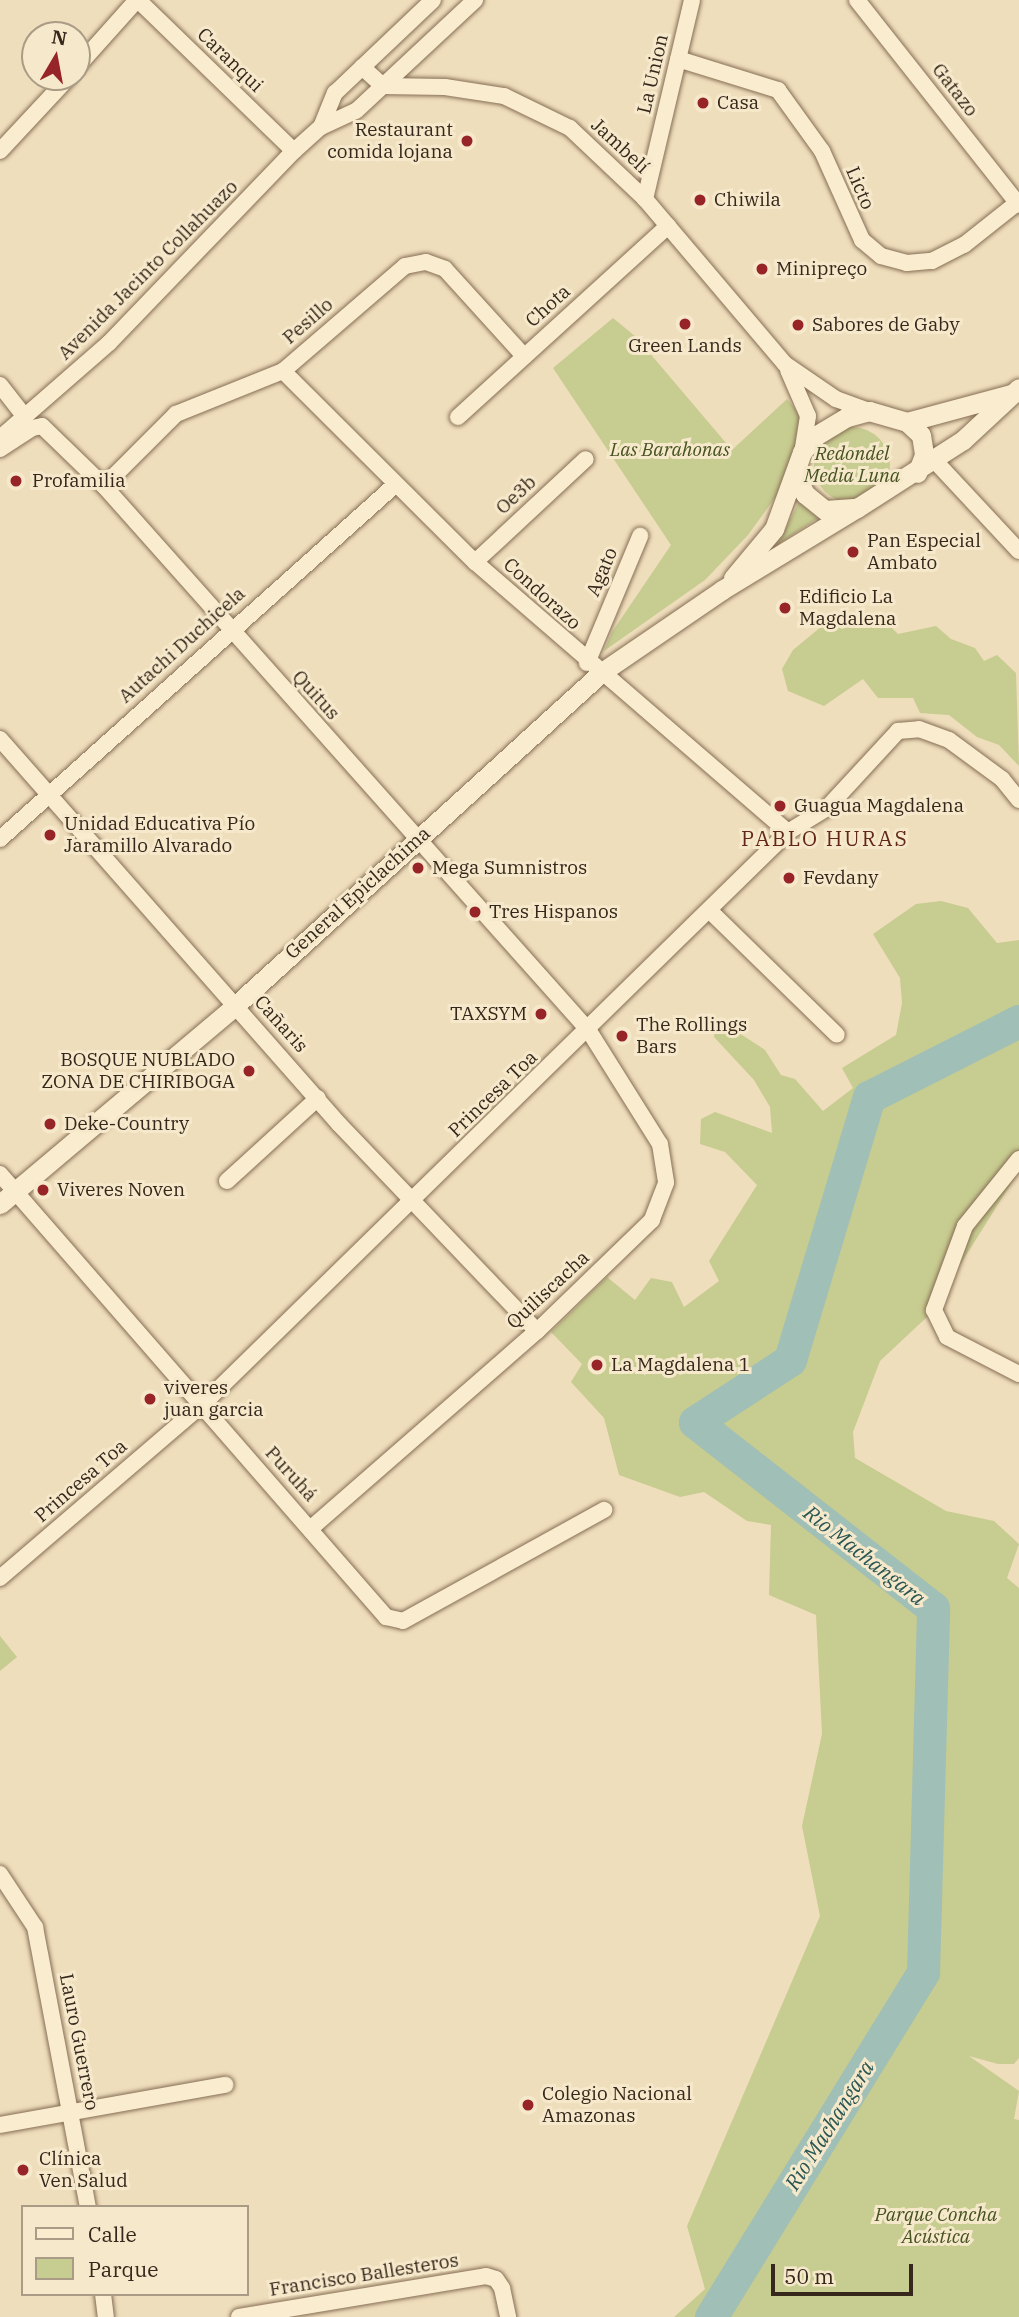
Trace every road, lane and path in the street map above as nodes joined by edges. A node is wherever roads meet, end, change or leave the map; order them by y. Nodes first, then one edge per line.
1 (137, 0) edge
2 (433, 0) edge
3 (475, 0) edge
4 (692, 0) edge
5 (857, 0) edge
6 (91, 52) edge
7 (678, 59) junction
8 (362, 67) junction
9 (383, 86) junction
10 (56, 91) edge
11 (321, 127) junction
12 (0, 151) edge
13 (294, 151) junction
14 (645, 199) junction
15 (1018, 204) edge
16 (667, 226) junction
17 (524, 356) junction
18 (785, 364) junction
19 (283, 371) junction
20 (0, 385) edge
21 (1016, 391) edge
22 (869, 411) junction
23 (24, 416) junction
24 (458, 418) dead end
25 (907, 422) junction
26 (0, 438) edge
27 (0, 449) edge
28 (803, 452) junction
29 (586, 459) dead end
30 (935, 461) junction
31 (917, 473) junction
32 (796, 475) junction
33 (395, 485) junction
34 (104, 486) junction
35 (857, 508) junction
36 (640, 536) dead end
37 (1019, 551) edge
38 (475, 562) junction
39 (722, 590) junction
40 (229, 629) junction
41 (594, 668) junction
42 (0, 739) edge
43 (51, 794) junction
44 (1019, 800) edge
45 (788, 832) junction
46 (0, 839) edge
47 (417, 839) junction
48 (710, 911) junction
49 (236, 1005) junction
50 (589, 1031) junction
51 (837, 1035) dead end
52 (318, 1098) junction
53 (1017, 1163) edge
54 (0, 1174) edge
55 (227, 1181) dead end
56 (7, 1198) edge
57 (411, 1203) junction
58 (537, 1331) junction
59 (1019, 1374) edge
60 (201, 1406) junction
61 (604, 1510) dead end
62 (311, 1528) junction
63 (0, 1578) edge
64 (0, 1874) edge
65 (6, 1891) edge
66 (225, 2085) dead end
67 (72, 2113) junction
68 (0, 2125) edge
69 (88, 2205) edge
70 (103, 2296) edge
71 (107, 2317) edge
72 (239, 2317) edge
73 (508, 2317) edge

1 - 6 street
1 - 13 street, Caranqui
2 - 8 street, Avenida Jacinto Collahuazo
3 - 9 street, Avenida Jacinto Collahuazo
4 - 7 street, La Union
5 - 15 street, Gatazo
7 - 14 street, La Union
7 - 15 street, Licto
8 - 9 street
8 - 11 street, Avenida Jacinto Collahuazo
9 - 11 street, Avenida Jacinto Collahuazo
9 - 14 street, Jambelí
10 - 12 street
11 - 13 street, Avenida Jacinto Collahuazo
13 - 23 street, Avenida Jacinto Collahuazo
14 - 16 street, Jambelí
16 - 17 street, Chota
16 - 18 street, Jambelí
17 - 19 street, Pesillo
17 - 24 street, Chota
18 - 22 street, Jambelí
18 - 28 street, Jambelí
19 - 33 street, Condorazo
19 - 34 street, Pesillo
20 - 23 street
21 - 25 street
21 - 30 street
22 - 25 street
22 - 28 street
23 - 26 street, Avenida Jacinto Collahuazo
25 - 31 street
27 - 34 street, Quitus
28 - 32 street
29 - 38 street, Oe3b
30 - 31 street
30 - 37 street
31 - 35 street
32 - 35 street
32 - 39 street, General Epiclachima
33 - 38 street, Condorazo
33 - 40 street, Autachi Duchicela
34 - 40 street, Quitus
35 - 39 street, General Epiclachima
36 - 41 street, Agato
38 - 41 street, Condorazo
39 - 41 street, General Epiclachima
40 - 43 street, Autachi Duchicela
40 - 47 street, Quitus
41 - 45 street, Condorazo
41 - 47 street, General Epiclachima
42 - 43 street, Cañaris
43 - 46 street, Autachi Duchicela
43 - 49 street, Cañaris
44 - 45 street, Princesa Toa
45 - 48 street, Princesa Toa
47 - 49 street, General Epiclachima
47 - 50 street, Quitus
48 - 50 street, Princesa Toa
48 - 51 street
49 - 52 street, Cañaris
49 - 56 street, General Epiclachima
50 - 57 street, Princesa Toa
50 - 58 street, Quiliscacha
52 - 55 street
52 - 57 street, Cañaris
53 - 59 street
54 - 56 street, Puruhá
56 - 60 street, Puruhá
57 - 58 street, Cañaris
57 - 60 street, Princesa Toa
58 - 62 street, Quiliscacha
60 - 62 street, Puruhá
60 - 63 street, Princesa Toa
61 - 62 street, Puruhá
64 - 65 street, Lauro Guerrero
65 - 67 street, Lauro Guerrero
66 - 67 street
67 - 68 street
67 - 69 street, Lauro Guerrero
70 - 71 street
72 - 73 street, Francisco Ballesteros

